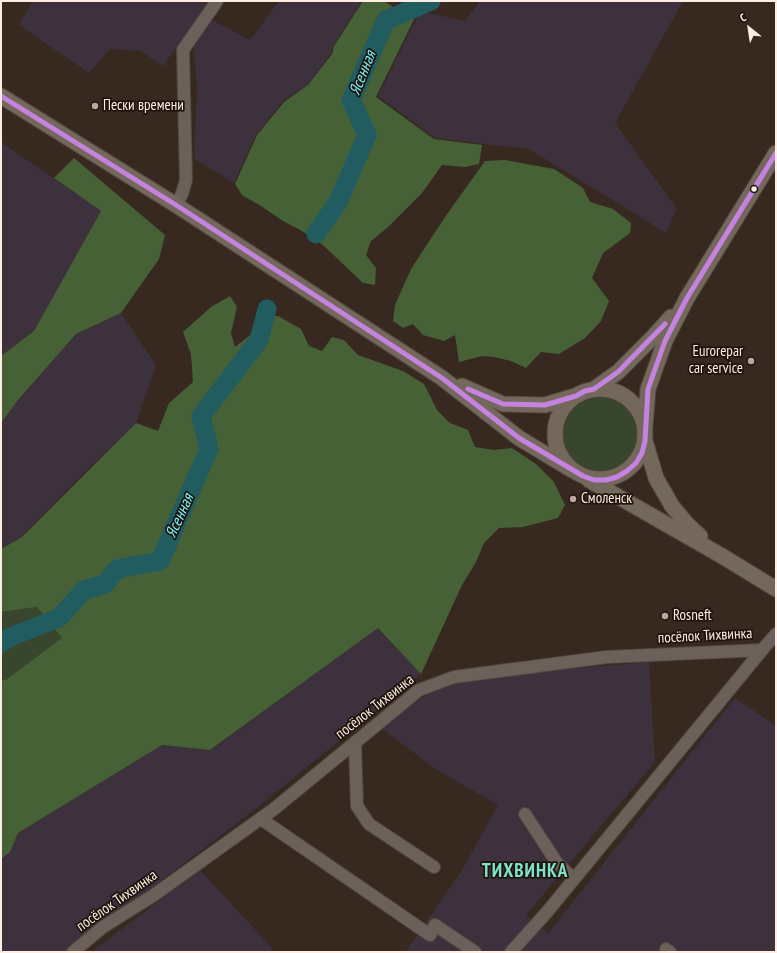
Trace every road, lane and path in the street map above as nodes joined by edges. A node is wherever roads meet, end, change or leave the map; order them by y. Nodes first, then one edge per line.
1 (217, 1) edge
2 (1, 96) edge
3 (776, 154) edge
4 (176, 205) junction
5 (687, 298) junction
6 (442, 378) junction
7 (594, 389) junction
8 (576, 396) junction
9 (645, 426) junction
10 (645, 442) junction
11 (577, 473) junction
12 (722, 556) junction
13 (776, 589) edge
14 (776, 634) edge
15 (762, 650) junction
16 (355, 743) junction
17 (525, 814) dead end
18 (261, 819) junction
19 (434, 867) dead end
20 (574, 879) junction
21 (74, 952) edge
22 (475, 952) edge
23 (511, 952) edge

1 - 4 street
2 - 4 main road
3 - 5 main road
4 - 6 main road
5 - 7 main road
5 - 9 main road
6 - 8 main road
6 - 11 main road
7 - 8 main road
7 - 9 main road
8 - 11 main road
9 - 10 main road
10 - 11 main road
10 - 12 main road
11 - 12 main road
12 - 13 main road
14 - 15 street, посёлок Тихвинка
15 - 16 street, посёлок Тихвинка
15 - 20 street
16 - 18 street, посёлок Тихвинка
16 - 19 street
17 - 20 street
18 - 21 street, посёлок Тихвинка
18 - 22 street
20 - 23 street

